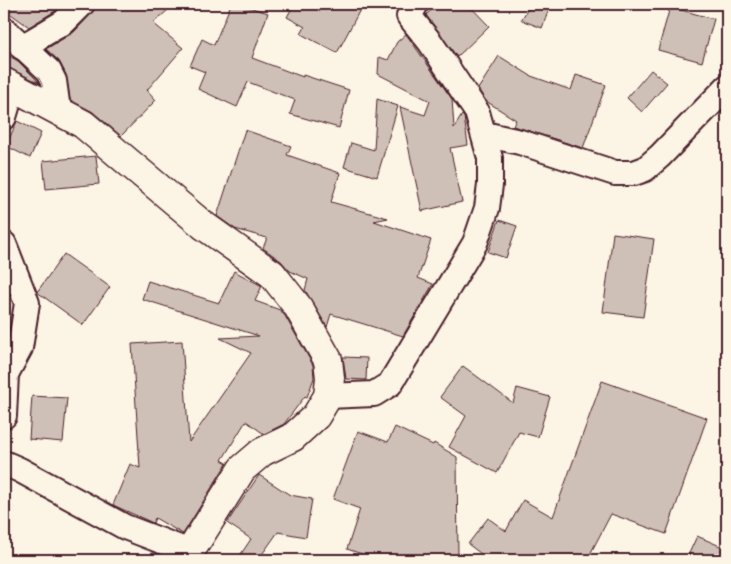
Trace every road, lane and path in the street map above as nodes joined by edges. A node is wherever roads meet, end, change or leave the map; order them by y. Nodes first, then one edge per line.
1 (82, 4) edge
2 (416, 4) edge
3 (4, 29) edge
4 (22, 47) junction
5 (9, 85) edge
6 (727, 87) edge
7 (58, 110) junction
8 (4, 117) edge
9 (484, 134) junction
10 (4, 244) edge
11 (328, 396) junction
12 (4, 416) edge
13 (4, 458) edge
14 (188, 556) edge

1 - 4 street
2 - 9 street
3 - 4 street
4 - 7 street
5 - 7 street
5 - 8 street
6 - 9 street
7 - 11 street
9 - 11 street
10 - 12 street
11 - 14 street
13 - 14 street

